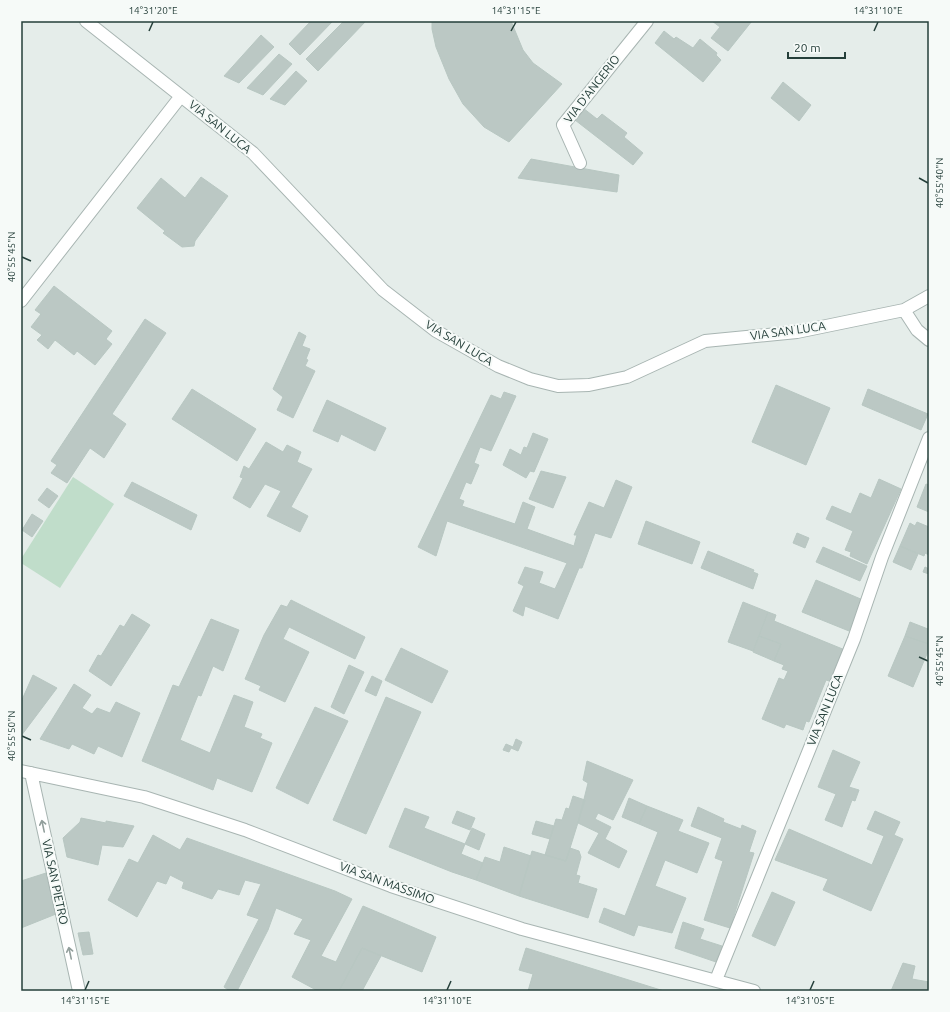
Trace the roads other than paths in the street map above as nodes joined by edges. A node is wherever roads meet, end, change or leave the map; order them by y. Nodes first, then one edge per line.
1 (86, 21) edge
2 (647, 21) edge
3 (181, 96) junction
4 (580, 163) dead end
5 (929, 296) edge
6 (21, 301) edge
7 (904, 310) junction
8 (929, 340) edge
9 (929, 438) edge
10 (26, 772) edge
11 (716, 980) junction
12 (735, 989) edge
13 (78, 991) edge
14 (754, 991) edge

1 - 3 street, VIA SAN LUCA
2 - 4 street, VIA D'ANGERIO
3 - 6 street
3 - 7 street, VIA SAN LUCA
5 - 7 street, VIA SAN LUCA
7 - 8 street
9 - 11 street, VIA SAN LUCA
10 - 11 street, VIA SAN MASSIMO
13 -> 10 street, VIA SAN PIETRO
11 - 12 street, VIA SAN MASSIMO
12 - 14 street, VIA SAN MASSIMO

